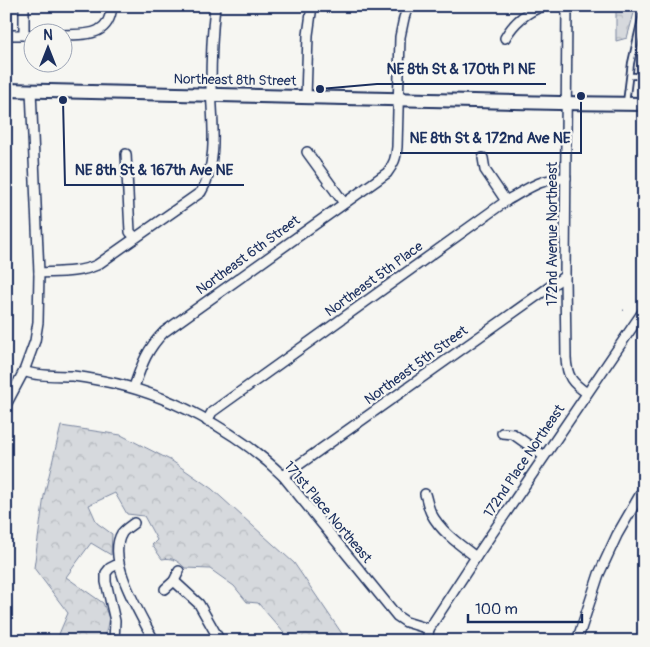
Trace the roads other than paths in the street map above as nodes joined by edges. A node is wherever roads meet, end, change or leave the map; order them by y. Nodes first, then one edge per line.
1 (24, 6) edge
2 (112, 6) edge
3 (215, 6) edge
4 (312, 6) edge
5 (408, 6) edge
6 (543, 6) edge
7 (567, 6) edge
8 (644, 6) edge
9 (26, 22) edge
10 (6, 34) edge
11 (22, 35) edge
12 (72, 35) edge
13 (505, 38) dead end
14 (630, 76) junction
15 (644, 76) edge
16 (6, 90) edge
17 (31, 90) junction
18 (212, 94) junction
19 (306, 97) junction
20 (399, 99) junction
21 (567, 104) junction
22 (626, 104) junction
23 (644, 104) edge
24 (307, 152) dead end
25 (126, 154) dead end
26 (483, 158) dead end
27 (566, 178) junction
28 (506, 201) junction
29 (344, 202) junction
30 (134, 238) junction
31 (39, 273) junction
32 (565, 276) junction
33 (644, 310) edge
34 (24, 371) junction
35 (134, 387) junction
36 (587, 393) junction
37 (6, 405) edge
38 (207, 421) junction
39 (502, 433) dead end
40 (544, 456) junction
41 (282, 476) junction
42 (644, 488) edge
43 (426, 494) dead end
44 (134, 523) dead end
45 (476, 557) junction
46 (118, 564) junction
47 (179, 571) dead end
48 (174, 580) junction
49 (165, 589) dead end
50 (429, 629) junction
51 (114, 641) edge
52 (154, 641) edge
53 (220, 641) edge
54 (426, 641) edge
55 (577, 641) edge

1 - 9 street
2 - 12 street
3 - 18 street
4 - 19 street
5 - 20 street
6 - 13 street
7 - 21 street, 172nd Avenue Northeast
8 - 14 lane
10 - 11 street
14 - 15 lane
14 - 22 lane
16 - 17 street, Northeast 8th Street
17 - 18 street, Northeast 8th Street
17 - 31 street
18 - 19 street, Northeast 8th Street
18 - 30 street
19 - 20 street, Northeast 8th Street
20 - 21 street, Northeast 8th Street
20 - 29 street, Northeast 6th Street
21 - 22 street, Northeast 8th Street
21 - 27 street, 172nd Avenue Northeast
22 - 23 street, Northeast 8th Street
24 - 29 street
25 - 30 street
26 - 28 street
27 - 28 street, Northeast 5th Place
27 - 32 street, 172nd Avenue Northeast
28 - 38 street, Northeast 5th Place
29 - 35 street, Northeast 6th Street
30 - 31 street
31 - 34 street
32 - 36 street, 172nd Avenue Northeast
32 - 41 street, Northeast 5th Street
33 - 36 street, 172nd Place Northeast
34 - 35 street
34 - 37 street
35 - 38 street, 171st Place Northeast
36 - 40 street, 172nd Place Northeast
38 - 41 street, 171st Place Northeast
39 - 40 street
40 - 45 street, 172nd Place Northeast
41 - 50 street, 171st Place Northeast
42 - 55 street
43 - 45 street
44 - 46 street
45 - 50 street, 172nd Place Northeast
46 - 51 street
46 - 52 street
47 - 48 street
48 - 49 street
48 - 53 street
50 - 54 street

